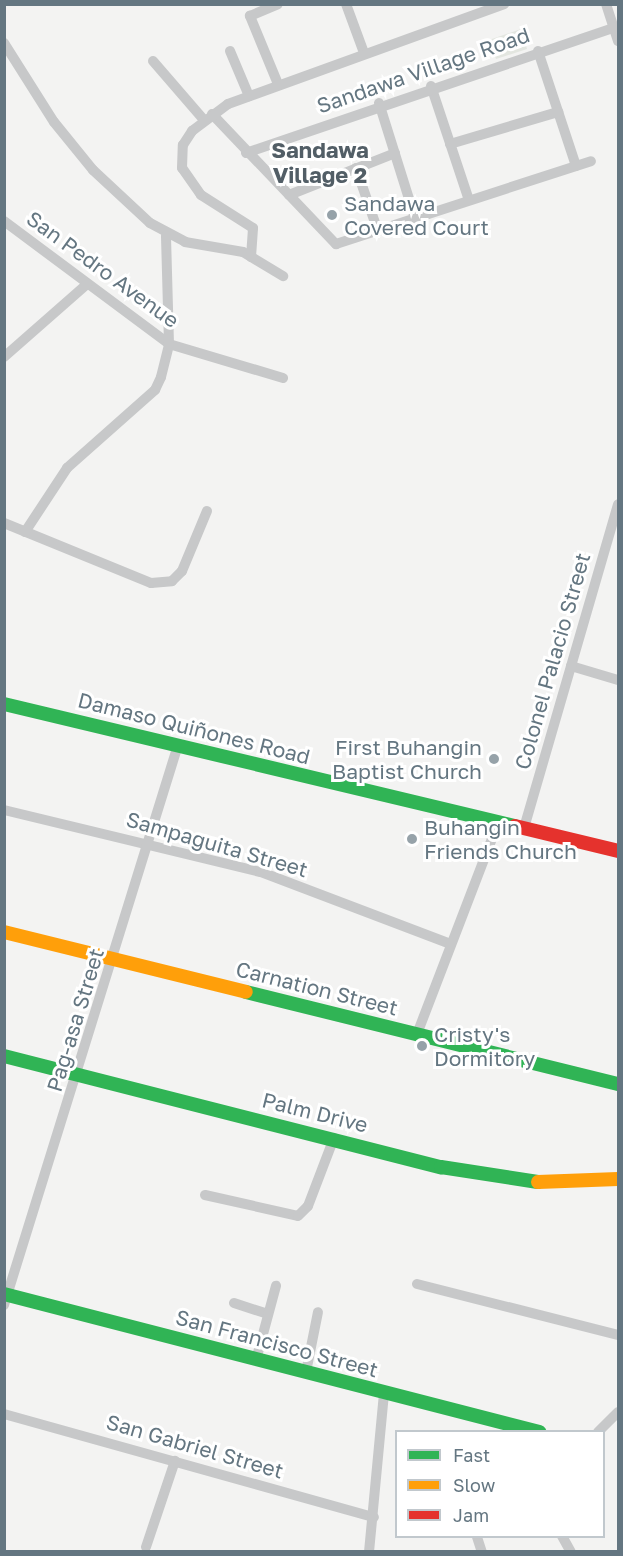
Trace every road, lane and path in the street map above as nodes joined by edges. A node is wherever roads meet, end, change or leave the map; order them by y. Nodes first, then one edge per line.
1 (278, 4) edge
2 (346, 4) edge
3 (505, 4) edge
4 (611, 10) edge
5 (614, 28) junction
6 (618, 42) edge
7 (4, 43) edge
8 (230, 51) dead end
9 (538, 51) junction
10 (364, 53) junction
11 (153, 61) dead end
12 (278, 84) junction
13 (431, 86) junction
14 (249, 96) junction
15 (379, 104) junction
16 (558, 112) junction
17 (208, 117) junction
18 (450, 144) junction
19 (246, 153) junction
20 (395, 153) junction
21 (591, 161) dead end
22 (576, 166) junction
23 (356, 168) junction
24 (289, 195) junction
25 (469, 200) junction
26 (416, 218) junction
27 (4, 221) edge
28 (378, 231) junction
29 (166, 236) junction
30 (252, 257) junction
31 (283, 276) dead end
32 (87, 284) junction
33 (170, 344) junction
34 (4, 357) edge
35 (283, 378) dead end
36 (618, 504) edge
37 (207, 511) dead end
38 (4, 524) edge
39 (25, 532) junction
40 (618, 543) edge
41 (605, 549) junction
42 (571, 666) junction
43 (618, 680) edge
44 (4, 704) edge
45 (178, 745) junction
46 (4, 810) edge
47 (498, 823) junction
48 (524, 828) junction
49 (148, 846) junction
50 (618, 851) edge
51 (4, 932) edge
52 (448, 944) junction
53 (114, 959) junction
54 (417, 1034) junction
55 (4, 1056) edge
56 (80, 1074) junction
57 (618, 1084) edge
58 (334, 1138) junction
59 (618, 1179) edge
60 (205, 1195) dead end
61 (417, 1284) dead end
62 (276, 1286) dead end
63 (5, 1298) edge
64 (234, 1303) dead end
65 (318, 1312) dead end
66 (267, 1314) junction
67 (618, 1335) edge
68 (256, 1360) junction
69 (306, 1372) junction
70 (384, 1393) junction
71 (618, 1412) edge
72 (4, 1414) edge
73 (535, 1430) edge
74 (599, 1430) edge
75 (175, 1461) junction
76 (374, 1517) junction
77 (563, 1538) edge
78 (146, 1547) dead end
79 (369, 1551) edge
80 (571, 1551) edge

1 - 12 street
2 - 10 street
3 - 10 street
4 - 5 street
5 - 6 street
5 - 9 street, Sandawa Village Road
7 - 29 street
8 - 14 street
9 - 13 street, Sandawa Village Road
9 - 16 street
10 - 12 street
11 - 17 street
12 - 14 street
13 - 15 street, Sandawa Village Road
13 - 18 street
14 - 17 street
15 - 19 street, Sandawa Village Road
15 - 20 street
16 - 18 street
16 - 22 street
17 - 19 street
17 - 30 street
18 - 25 street
19 - 24 street
20 - 23 street
20 - 26 street
21 - 22 street
22 - 25 street
23 - 24 street
23 - 28 street
24 - 28 street
25 - 26 street
26 - 28 street
27 - 32 street, San Pedro Avenue
29 - 30 street
29 - 33 street
30 - 31 street
32 - 33 street, San Pedro Avenue
32 - 34 street
33 - 35 street, San Pedro Avenue
33 - 39 street
36 - 41 street, Colonel Palacio Street
37 - 39 street
38 - 39 street
40 - 41 street
41 - 42 street, Colonel Palacio Street
42 - 43 street
42 - 48 street, Colonel Palacio Street
44 - 45 street, Damaso Quiñones Road
45 - 47 street, Damaso Quiñones Road
45 - 49 street, Pag-asa Street
46 - 49 street, Sampaguita Street
47 - 48 street, Damaso Quiñones Road
47 - 52 street
48 - 50 street, Damaso Quiñones Road
49 - 52 street, Sampaguita Street
49 - 53 street, Pag-asa Street
51 - 53 street, Carnation Street
52 - 54 street
53 - 54 street, Carnation Street
53 - 56 street, Pag-asa Street
54 - 57 street, Carnation Street
55 - 56 street, Palm Drive
56 - 58 street, Palm Drive
56 - 63 street, Pag-asa Street
58 - 59 street, Palm Drive
58 - 60 street
61 - 67 street
62 - 66 street
63 - 68 street, San Francisco Street
64 - 66 street
65 - 69 street
66 - 68 street
68 - 69 street, San Francisco Street
69 - 70 street, San Francisco Street
70 - 73 street, San Francisco Street
70 - 76 street
71 - 74 street
72 - 75 street, San Gabriel Street
75 - 76 street, San Gabriel Street
75 - 78 street
76 - 79 street
77 - 80 street

